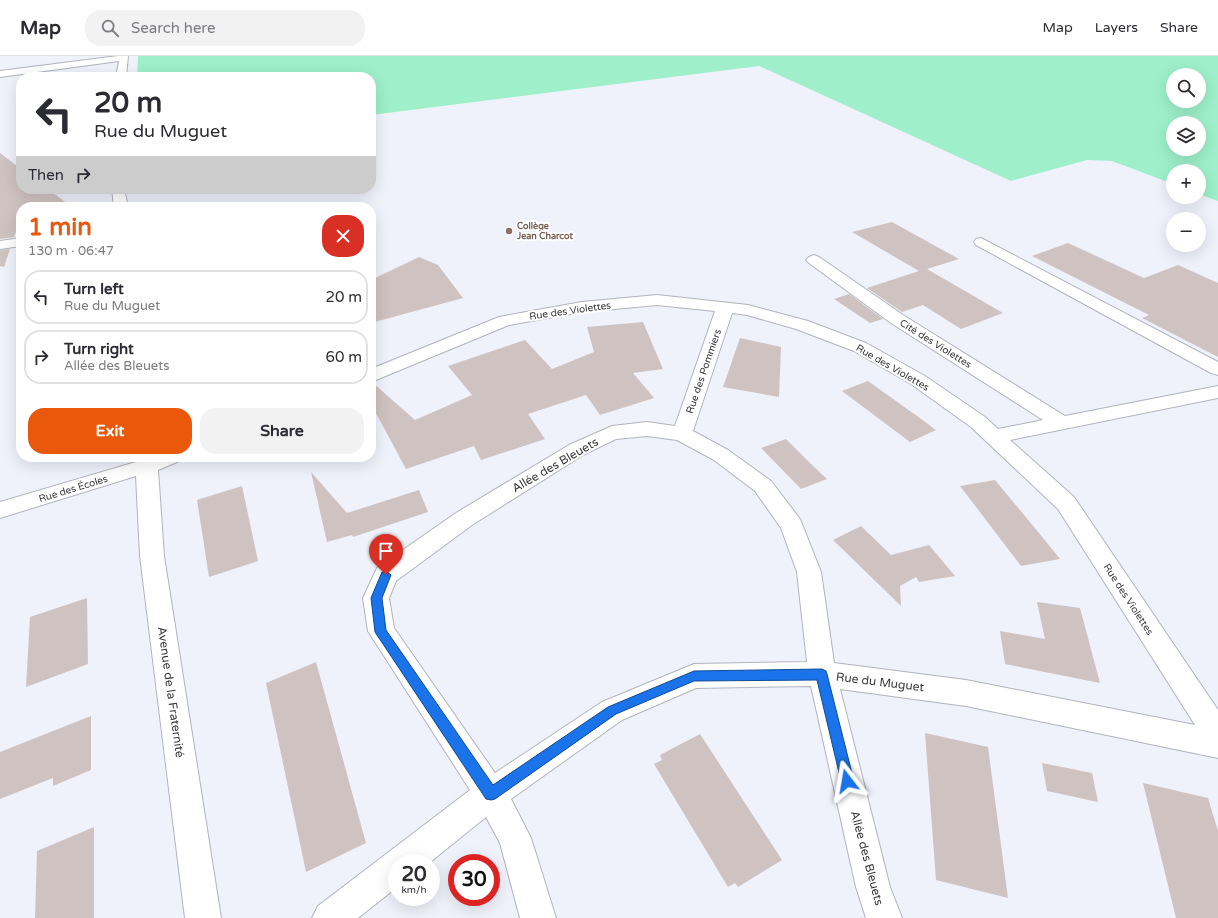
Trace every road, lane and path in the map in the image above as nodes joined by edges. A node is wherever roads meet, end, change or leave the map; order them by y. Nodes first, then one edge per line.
1 (124, 57) edge
2 (122, 72) edge
3 (0, 74) edge
4 (981, 242) dead end
5 (16, 243) edge
6 (0, 246) edge
7 (814, 260) dead end
8 (725, 308) junction
9 (1218, 369) edge
10 (376, 374) edge
11 (1216, 394) edge
12 (1062, 423) junction
13 (682, 434) junction
14 (994, 436) junction
15 (148, 462) edge
16 (154, 462) edge
17 (0, 510) edge
18 (822, 674) junction
19 (1218, 735) edge
20 (1218, 744) edge
21 (491, 794) junction
22 (414, 854) edge
23 (388, 873) edge
24 (204, 918) edge
25 (330, 918) edge
26 (538, 918) edge
27 (884, 918) edge

1 - 2 street
1 - 3 street
4 - 9 street
5 - 6 street
7 - 12 street, Cité des Violettes
8 - 10 street, Rue des Violettes
8 - 13 street, Rue des Pommiers
8 - 14 street, Rue des Violettes
11 - 12 street
12 - 14 street
13 - 18 street, Allée des Bleuets
13 - 21 street, Allée des Bleuets
14 - 19 street, Rue des Violettes
15 - 17 street, Rue des Écoles
16 - 24 street, Avenue de la Fraternité
18 - 20 street, Rue du Muguet
18 - 21 street, Rue du Muguet
18 - 27 street, Allée des Bleuets
21 - 22 street, Rue du Muguet
21 - 26 street, Allée des Bleuets
23 - 25 street

